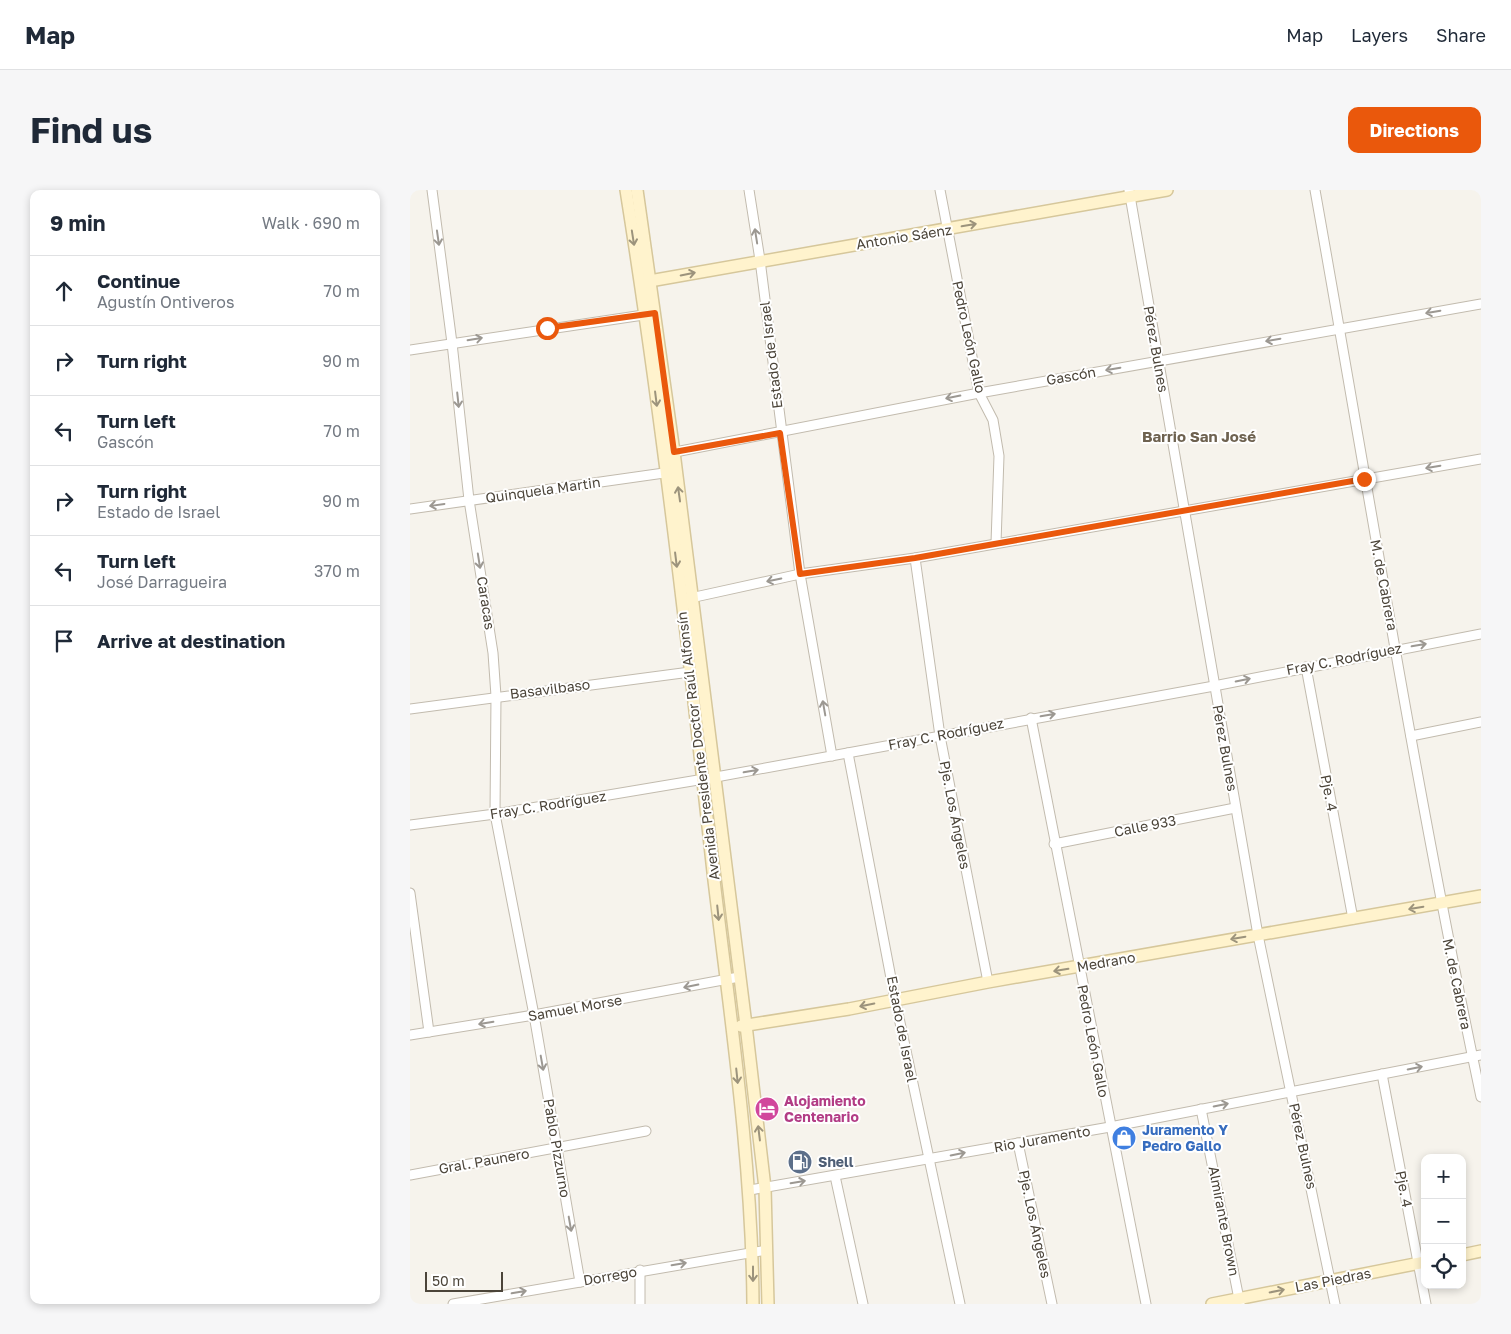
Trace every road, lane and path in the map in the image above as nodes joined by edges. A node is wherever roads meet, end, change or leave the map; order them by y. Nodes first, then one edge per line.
1 (432, 190) edge
2 (626, 190) edge
3 (637, 190) edge
4 (749, 190) edge
5 (940, 190) edge
6 (1167, 190) edge
7 (1315, 190) edge
8 (1130, 193) edge
9 (947, 230) junction
10 (760, 260) junction
11 (645, 282) junction
12 (1481, 304) edge
13 (650, 314) junction
14 (1340, 328) junction
15 (452, 343) junction
16 (410, 350) edge
17 (1157, 361) junction
18 (979, 392) junction
19 (780, 433) junction
20 (668, 453) junction
21 (1481, 459) edge
22 (671, 472) junction
23 (1364, 479) junction
24 (469, 500) junction
25 (410, 508) edge
26 (1184, 512) junction
27 (996, 543) junction
28 (915, 558) junction
29 (800, 574) junction
30 (693, 597) junction
31 (681, 600) junction
32 (1481, 634) edge
33 (1396, 649) junction
34 (1306, 667) junction
35 (690, 672) junction
36 (1214, 686) junction
37 (496, 696) junction
38 (410, 709) edge
39 (1031, 718) junction
40 (1481, 722) edge
41 (940, 736) junction
42 (1411, 736) junction
43 (848, 753) junction
44 (832, 756) junction
45 (716, 777) junction
46 (703, 779) junction
47 (1235, 808) junction
48 (495, 814) junction
49 (410, 825) edge
50 (1054, 844) junction
51 (410, 893) edge
52 (1481, 896) edge
53 (1440, 904) junction
54 (1353, 919) junction
55 (1258, 935) junction
56 (1080, 967) junction
57 (739, 977) junction
58 (726, 980) junction
59 (988, 982) junction
60 (895, 999) junction
61 (534, 1015) junction
62 (746, 1025) junction
63 (732, 1028) junction
64 (429, 1032) junction
65 (410, 1036) edge
66 (1477, 1056) edge
67 (1382, 1074) junction
68 (1292, 1092) junction
69 (1481, 1097) edge
70 (1201, 1109) junction
71 (1110, 1128) junction
72 (646, 1130) dead end
73 (1018, 1143) junction
74 (557, 1148) junction
75 (928, 1160) junction
76 (410, 1175) edge
77 (835, 1176) junction
78 (765, 1188) junction
79 (750, 1190) junction
80 (767, 1250) junction
81 (753, 1252) junction
82 (1481, 1252) edge
83 (1466, 1254) edge
84 (1421, 1258) edge
85 (1421, 1263) edge
86 (640, 1270) junction
87 (1331, 1281) junction
88 (580, 1282) junction
89 (1425, 1289) edge
90 (1240, 1301) edge
91 (453, 1304) edge
92 (640, 1304) edge
93 (753, 1304) edge
94 (768, 1304) edge
95 (863, 1304) edge
96 (960, 1304) edge
97 (1052, 1304) edge
98 (1146, 1304) edge
99 (1212, 1304) edge
100 (1335, 1304) edge
101 (1426, 1304) edge

1 -> 15 street, Caracas
2 -> 11 main road, Avenida Presidente Doctor Raúl Alfonsín
3 - 11 main road, Avenida Presidente Doctor Raúl Alfonsín
10 -> 4 street, Estado de Israel
5 - 9 street, Pedro León Gallo
6 - 8 main road, Antonio Sáenz
7 - 14 street, M. de Cabrera
9 -> 8 main road, Antonio Sáenz
8 - 17 street, Pérez Bulnes
9 - 10 main road, Antonio Sáenz
9 - 18 street, Pedro León Gallo
11 -> 10 main road, Antonio Sáenz
10 - 19 street, Estado de Israel
11 - 13 main road, Avenida Presidente Doctor Raúl Alfonsín
12 -> 14 street, Gascón
15 -> 13 street
13 - 20 main road, Avenida Presidente Doctor Raúl Alfonsín
14 -> 17 street, Gascón
14 - 23 street, M. de Cabrera
15 - 16 street
15 -> 24 street, Caracas
17 -> 18 street, Gascón
17 - 26 street, Pérez Bulnes
18 -> 19 street, Gascón
18 - 27 street, Pedro León Gallo
19 - 20 street, Gascón
19 - 29 street, Estado de Israel
20 - 22 main road, Avenida Presidente Doctor Raúl Alfonsín
21 -> 23 street
22 - 24 street, Quinquela Martin
30 -> 22 main road, Avenida Presidente Doctor Raúl Alfonsín
22 -> 31 main road, Avenida Presidente Doctor Raúl Alfonsín
23 - 26 street
23 - 33 street, M. de Cabrera
24 -> 25 street, Quinquela Martin
24 -> 37 street, Caracas
26 - 27 street
26 - 36 street, Pérez Bulnes
27 - 28 street
28 - 29 street
28 - 41 street, Pje. Los Ángeles
29 -> 30 street
44 -> 29 street, Estado de Israel
30 - 31 street
30 - 45 main road, Avenida Presidente Doctor Raúl Alfonsín
31 - 35 main road, Avenida Presidente Doctor Raúl Alfonsín
33 -> 32 street, Fray C. Rodríguez
33 - 34 street, Fray C. Rodríguez
33 - 42 street, M. de Cabrera
36 -> 34 street, Fray C. Rodríguez
34 - 54 street, Pje. 4
35 - 37 street, Basavilbaso
35 - 46 main road, Avenida Presidente Doctor Raúl Alfonsín
39 -> 36 street, Fray C. Rodríguez
36 - 47 street, Pérez Bulnes
37 - 38 street, Basavilbaso
37 - 48 street, Caracas
39 - 41 street, Fray C. Rodríguez
39 - 50 street, Pedro León Gallo
40 - 42 street
41 - 43 street, Fray C. Rodríguez
41 - 59 street, Pje. Los Ángeles
42 - 53 street, M. de Cabrera
43 - 44 street, Fray C. Rodríguez
43 - 60 street, Estado de Israel
45 -> 44 street, Fray C. Rodríguez
45 - 46 street, Fray C. Rodríguez
45 - 57 main road, Avenida Presidente Doctor Raúl Alfonsín
46 - 48 street, Fray C. Rodríguez
46 -> 58 main road, Avenida Presidente Doctor Raúl Alfonsín
47 - 50 street, Calle 933
47 - 55 street, Pérez Bulnes
48 - 49 street, Fray C. Rodríguez
48 - 61 street, Caracas
50 - 56 street, Pedro León Gallo
51 - 64 street
52 - 53 main road, Medrano
53 -> 54 main road, Medrano
53 - 66 street, M. de Cabrera
54 - 55 main road, Medrano
55 -> 56 main road, Medrano
55 - 68 street, Pérez Bulnes
56 -> 59 main road, Medrano
56 - 71 street, Pedro León Gallo
57 - 58 street, Samuel Morse
57 - 62 main road, Avenida Presidente Doctor Raúl Alfonsín
58 -> 61 street, Samuel Morse
58 - 63 main road, Avenida Presidente Doctor Raúl Alfonsín
59 - 60 main road, Medrano
60 -> 62 main road, Medrano
60 - 75 street, Estado de Israel
61 -> 64 street, Samuel Morse
61 -> 74 street, Pablo Pizzurno
62 - 63 main road, Medrano
78 -> 62 main road
63 -> 79 main road, Avenida Presidente Doctor Raúl Alfonsín
64 - 65 street, Samuel Morse
67 -> 66 street, Rio Juramento
66 - 69 street, M. de Cabrera
67 - 68 street, Rio Juramento
67 - 84 street, Pje. 4
70 -> 68 street, Rio Juramento
68 - 87 street, Pérez Bulnes
70 - 71 street, Rio Juramento
70 - 90 street, Almirante Brown
71 - 73 street, Rio Juramento
71 - 98 street, Pedro León Gallo
72 - 74 street, Gral. Paunero
75 -> 73 street, Rio Juramento
73 - 97 street, Pje. Los Ángeles
74 - 76 street, Gral. Paunero
74 -> 88 street, Pablo Pizzurno
75 - 77 street, Rio Juramento
75 - 96 street, Estado de Israel
78 -> 77 street, Rio Juramento
77 - 95 street
78 - 79 street, Rio Juramento
78 - 80 main road
79 - 81 main road, Avenida Presidente Doctor Raúl Alfonsín
80 - 81 street, Dorrego
80 - 94 main road
86 -> 81 street, Dorrego
81 -> 93 main road, Avenida Presidente Doctor Raúl Alfonsín
82 - 83 main road
85 - 87 main road, Las Piedras
86 - 88 street, Dorrego
86 - 92 street
90 -> 87 main road, Las Piedras
87 - 100 street, Pérez Bulnes
91 -> 88 street, Dorrego
89 - 101 street, Pje. 4
90 - 99 main road, Las Piedras

